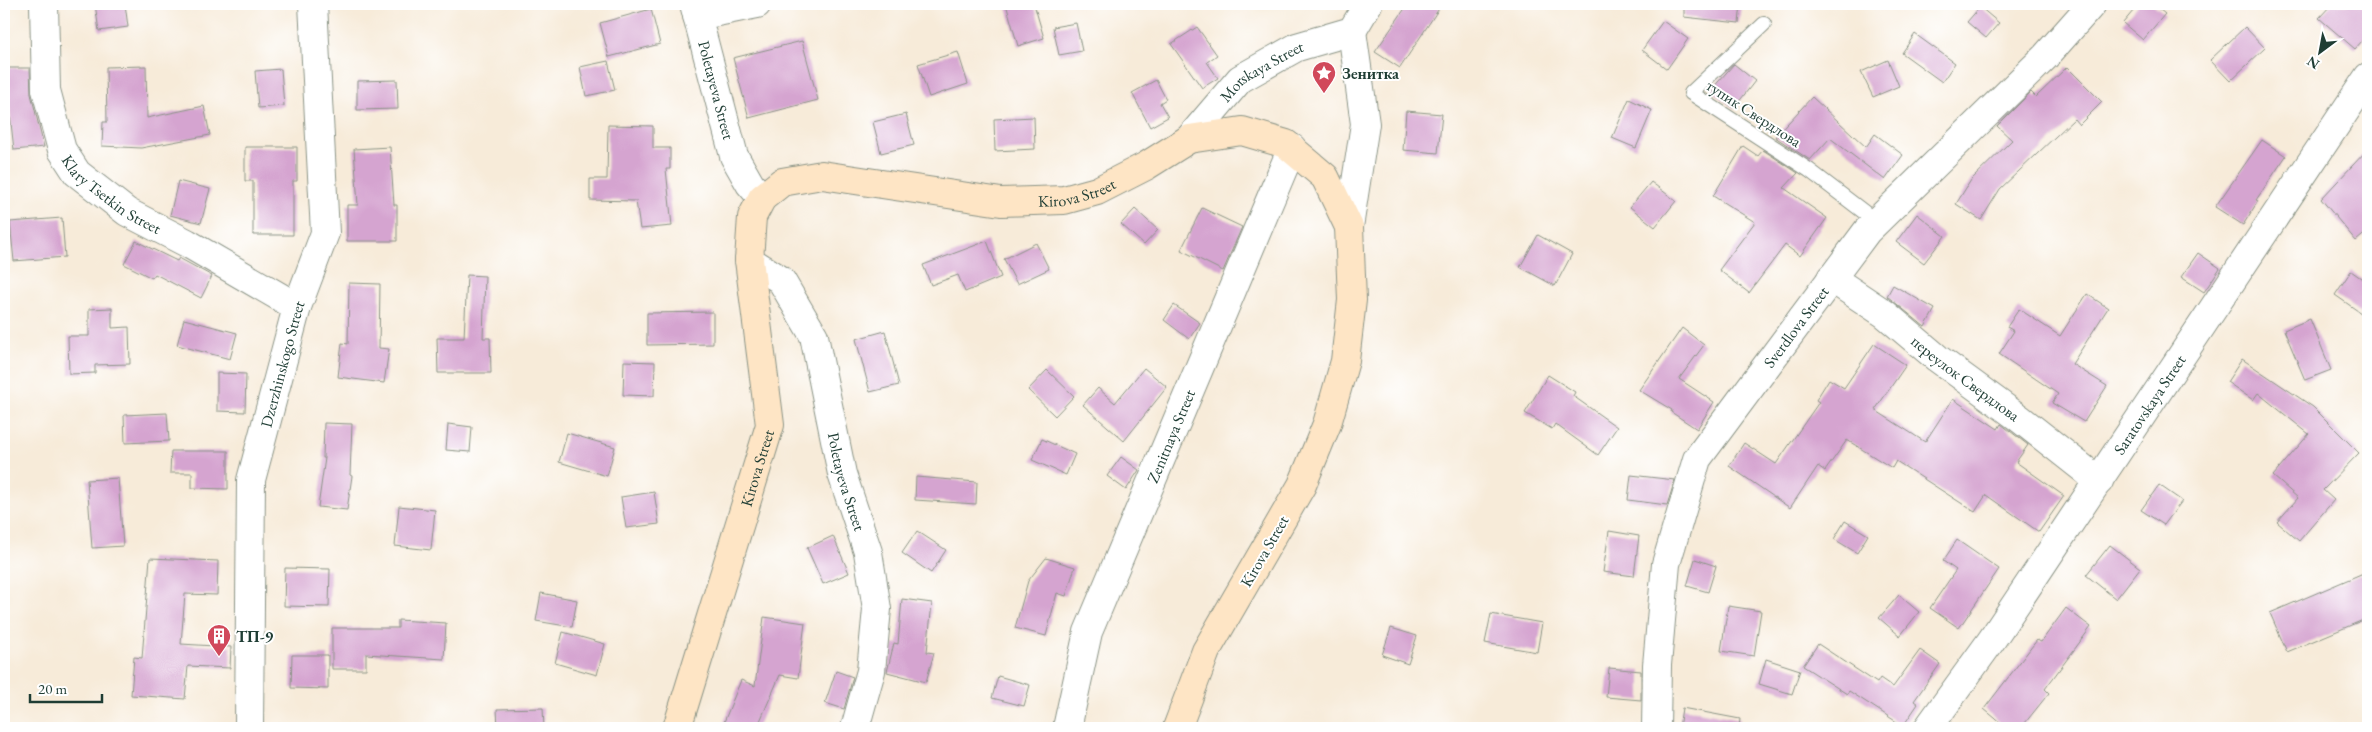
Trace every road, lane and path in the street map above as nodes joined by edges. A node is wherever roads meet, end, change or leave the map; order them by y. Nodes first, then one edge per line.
1 (44, 4) edge
2 (313, 4) edge
3 (757, 4) edge
4 (1368, 4) edge
5 (2092, 4) edge
6 (696, 10) edge
7 (1764, 24) dead end
8 (1352, 31) junction
9 (2368, 77) edge
10 (1189, 139) junction
11 (1292, 148) junction
12 (762, 198) junction
13 (1877, 222) junction
14 (1349, 227) junction
15 (749, 260) junction
16 (1831, 278) junction
17 (297, 307) junction
18 (2099, 481) junction
19 (249, 728) edge
20 (678, 728) edge
21 (855, 728) edge
22 (1067, 728) edge
23 (1177, 728) edge
24 (1656, 728) edge
25 (1928, 728) edge

1 - 17 street, Klary Tsetkin Street
2 - 17 street, Dzerzhinskogo Street
3 - 6 street
4 - 8 street
5 - 13 street, Sverdlova Street
6 - 12 street, Poletayeva Street
7 - 13 lane, тупик Свердлова
8 - 10 street, Morskaya Street
8 - 14 street
9 - 18 street, Saratovskaya Street
10 - 11 main road, Kirova Street
10 - 12 main road, Kirova Street
11 - 14 main road, Kirova Street
11 - 22 street, Zenitnaya Street
12 - 15 main road, Kirova Street
13 - 16 street, Sverdlova Street
14 - 23 main road, Kirova Street
15 - 20 main road, Kirova Street
15 - 21 street, Poletayeva Street
16 - 18 street, переулок Свердлова
16 - 24 street, Sverdlova Street
17 - 19 street, Dzerzhinskogo Street
18 - 25 street, Saratovskaya Street

